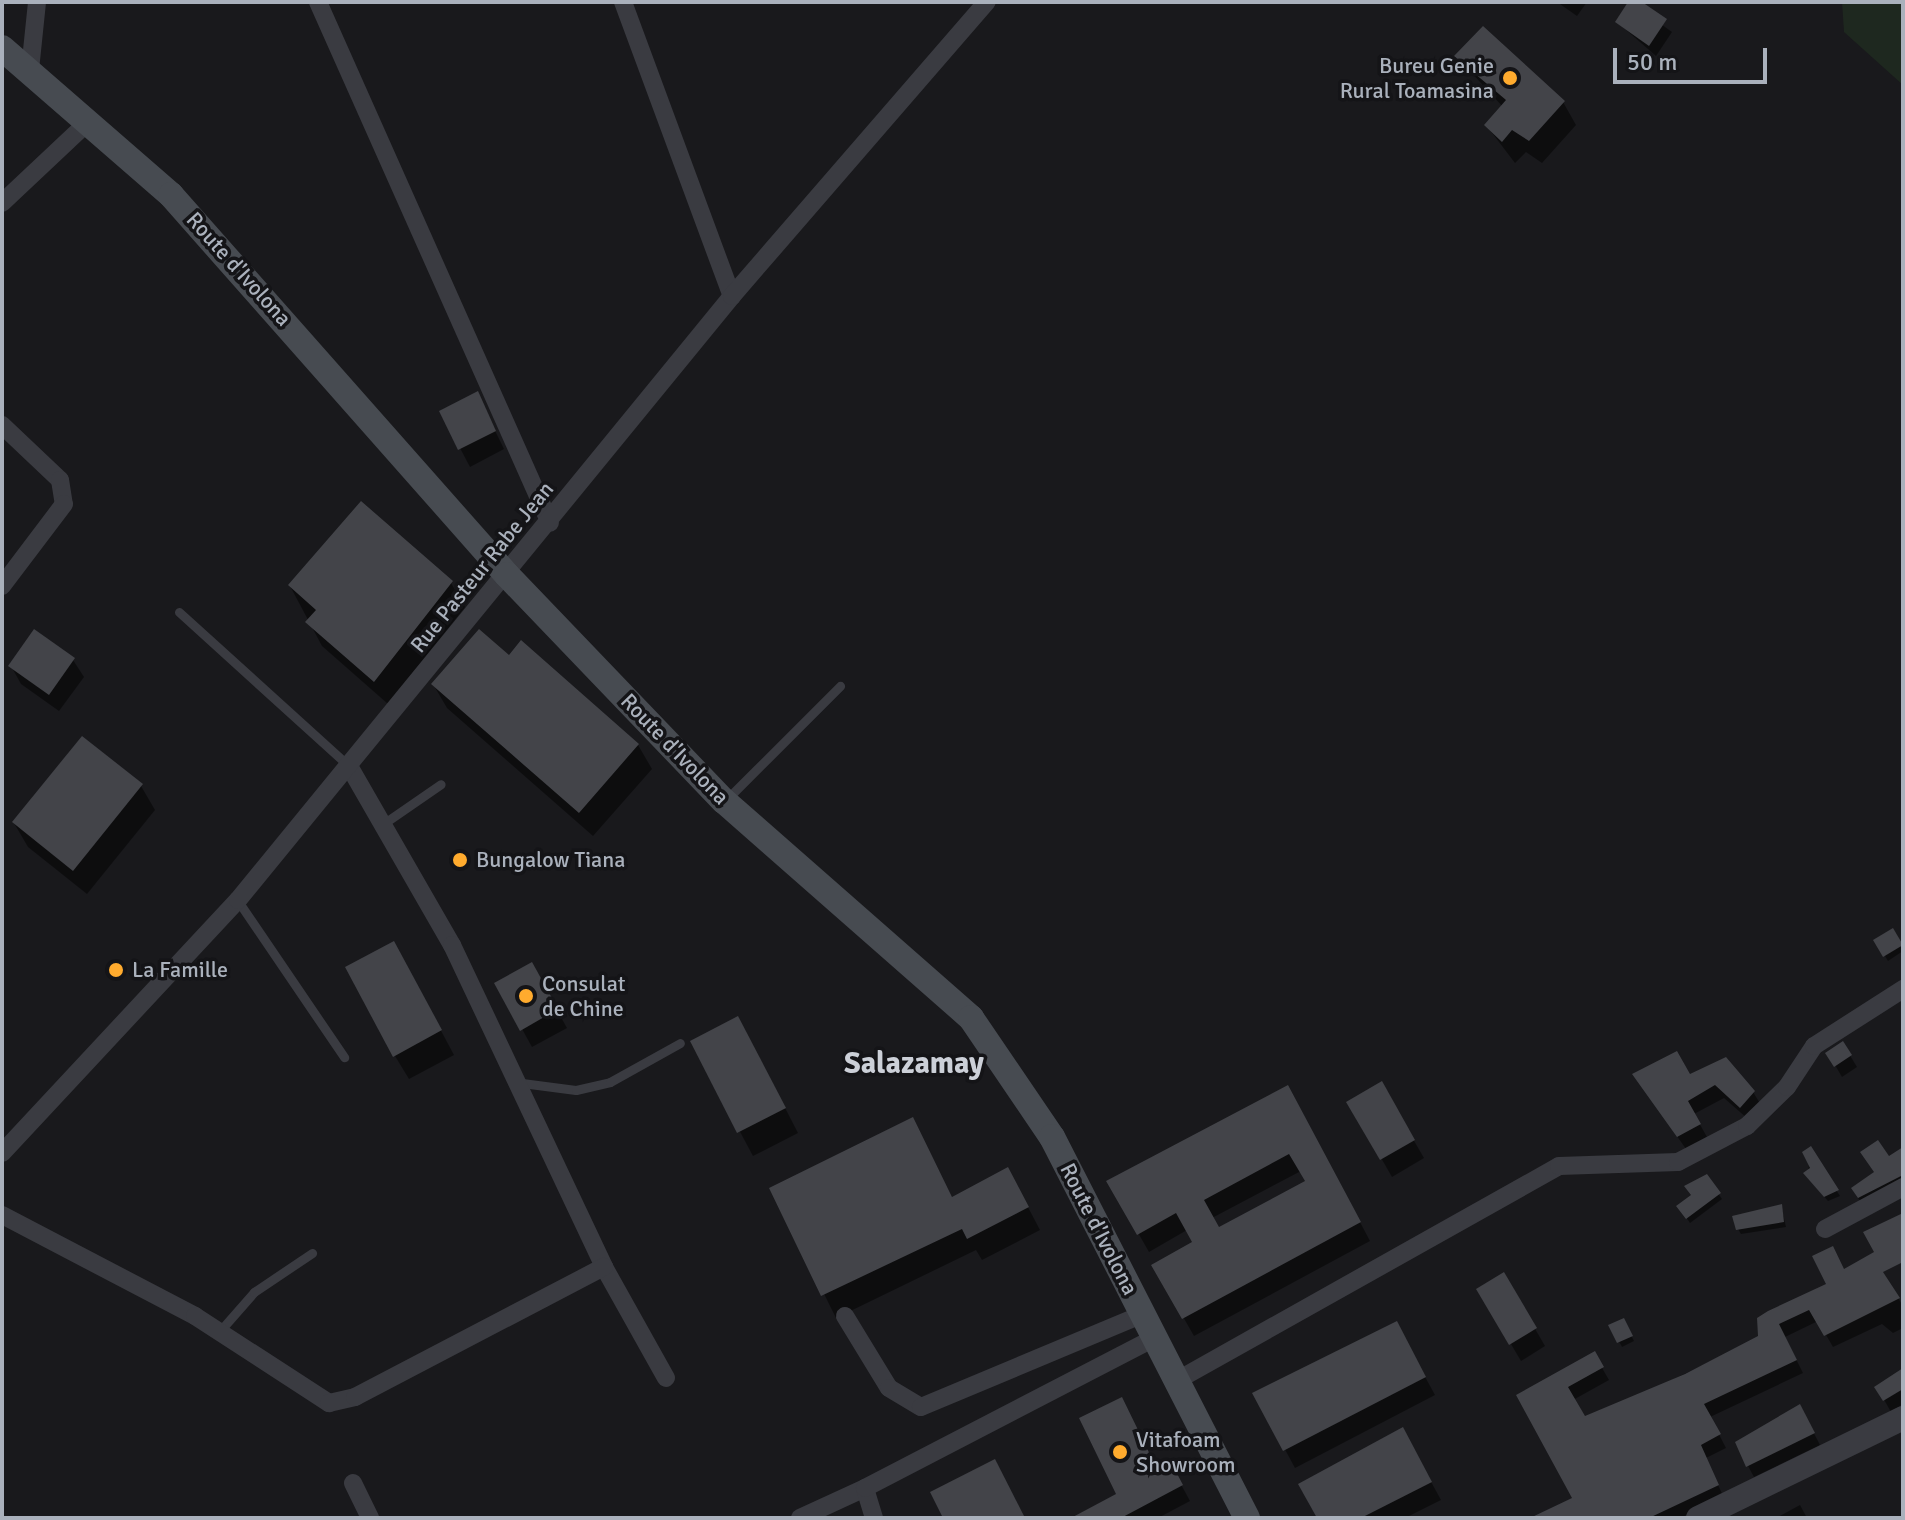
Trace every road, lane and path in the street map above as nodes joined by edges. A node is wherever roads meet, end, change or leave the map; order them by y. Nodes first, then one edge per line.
1 (37, 2) edge
2 (318, 2) edge
3 (623, 2) edge
4 (987, 2) edge
5 (2, 48) edge
6 (30, 70) junction
7 (89, 121) junction
8 (2, 203) edge
9 (732, 296) junction
10 (2, 425) edge
11 (550, 523) junction
12 (507, 575) junction
13 (2, 586) edge
14 (179, 612) dead end
15 (840, 686) dead end
16 (349, 766) junction
17 (441, 784) dead end
18 (724, 801) junction
19 (383, 824) junction
20 (238, 900) junction
21 (1903, 989) edge
22 (680, 1043) dead end
23 (344, 1057) dead end
24 (522, 1083) junction
25 (2, 1153) edge
26 (1903, 1187) edge
27 (2, 1215) edge
28 (1825, 1229) dead end
29 (312, 1253) dead end
30 (604, 1267) junction
31 (1143, 1314) junction
32 (845, 1316) dead end
33 (219, 1332) junction
34 (1151, 1340) junction
35 (666, 1378) dead end
36 (1176, 1381) junction
37 (1903, 1418) edge
38 (353, 1483) dead end
39 (865, 1488) junction
40 (370, 1518) edge
41 (800, 1518) edge
42 (874, 1518) edge
43 (1247, 1518) edge
44 (1698, 1518) edge

1 - 6 street
2 - 11 street
3 - 9 street
4 - 9 street, Rue Pasteur Rabe Jean
5 - 6 main road, Route d'Ivolona
6 - 7 main road, Route d'Ivolona
7 - 8 street
7 - 12 main road, Route d'Ivolona
9 - 11 street, Rue Pasteur Rabe Jean
10 - 13 street
11 - 12 street, Rue Pasteur Rabe Jean
12 - 16 street, Rue Pasteur Rabe Jean
12 - 18 main road, Route d'Ivolona
14 - 16 lane
15 - 18 lane
16 - 19 street
16 - 20 street, Rue Pasteur Rabe Jean
17 - 19 lane
18 - 31 main road, Route d'Ivolona
19 - 24 street
20 - 23 lane
20 - 25 street, Rue Pasteur Rabe Jean
21 - 36 street
22 - 24 lane
24 - 30 street
26 - 28 street
27 - 33 street
29 - 33 lane
30 - 33 street
30 - 35 street
31 - 32 street
31 - 34 main road, Route d'Ivolona
34 - 36 main road, Route d'Ivolona
34 - 39 street
36 - 43 main road, Route d'Ivolona
37 - 44 street
38 - 40 street
39 - 41 street
39 - 42 street

